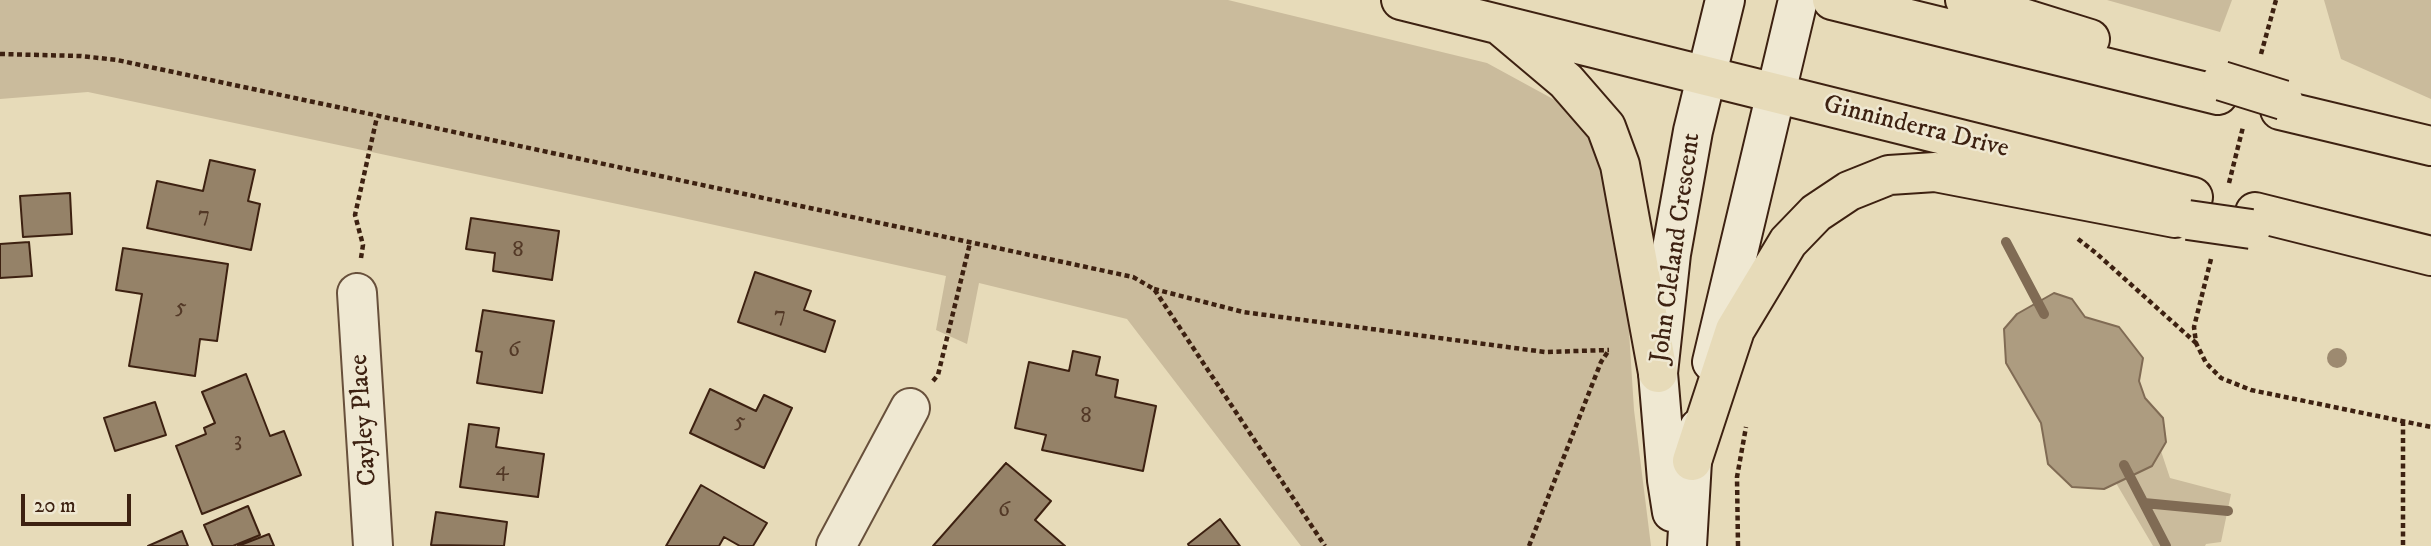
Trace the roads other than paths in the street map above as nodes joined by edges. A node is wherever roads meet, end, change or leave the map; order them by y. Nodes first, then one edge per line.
1 (1401, 0) edge
2 (1725, 0) edge
3 (1798, 0) edge
4 (1832, 0) edge
5 (1965, 0) edge
6 (1499, 24) junction
7 (1706, 76) junction
8 (2220, 88) junction
9 (1775, 93) junction
10 (2426, 145) edge
11 (2190, 208) junction
12 (2418, 253) edge
13 (357, 293) road end
14 (1655, 356) junction
15 (910, 408) road end
16 (1692, 461) junction
17 (373, 546) edge
18 (836, 546) edge
19 (1678, 546) edge
20 (1687, 546) edge

1 - 6 main road, Ginninderra Drive
2 - 7 street, John Cleland Crescent
3 - 9 street, John Cleland Crescent
4 - 8 main road
5 - 8 main road
6 - 7 main road, Ginninderra Drive
6 - 14 main road
7 - 9 main road, Ginninderra Drive
7 - 14 street, John Cleland Crescent
8 - 10 main road
9 - 11 main road, Ginninderra Drive
9 - 16 street, John Cleland Crescent
11 - 12 main road, bridge
11 - 16 main road
13 - 17 street, Cayley Place
14 - 19 street, John Cleland Crescent
15 - 18 street
16 - 20 street, John Cleland Crescent

